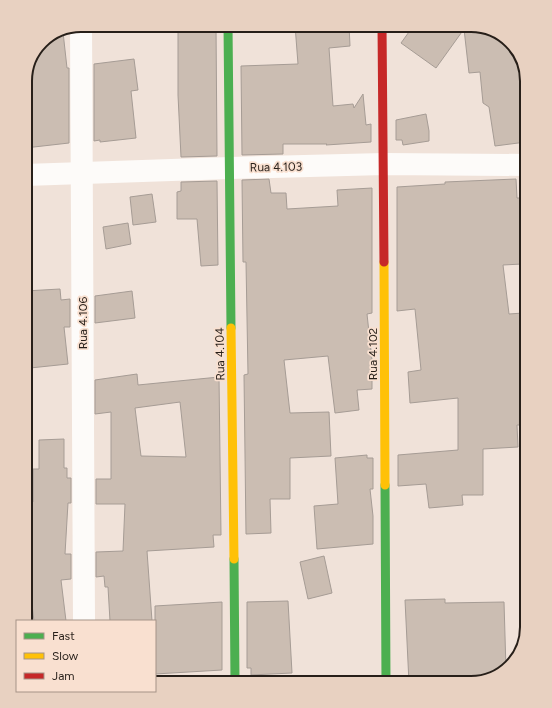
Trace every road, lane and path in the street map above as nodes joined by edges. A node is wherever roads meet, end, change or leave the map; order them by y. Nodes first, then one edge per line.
1 (81, 32) edge
2 (228, 32) edge
3 (382, 32) edge
4 (384, 164) junction
5 (520, 165) edge
6 (230, 168) junction
7 (82, 174) junction
8 (32, 175) edge
9 (84, 620) edge
10 (235, 676) edge
11 (386, 676) edge

1 - 7 street, Rua 4.106
2 - 6 street, Rua 4.104
3 - 4 street, Rua 4.102
4 - 5 street, Rua 4.103
4 - 6 street, Rua 4.103
4 - 11 street, Rua 4.102
6 - 7 street, Rua 4.103
6 - 10 street, Rua 4.104
7 - 8 street, Rua 4.103
7 - 9 street, Rua 4.106

